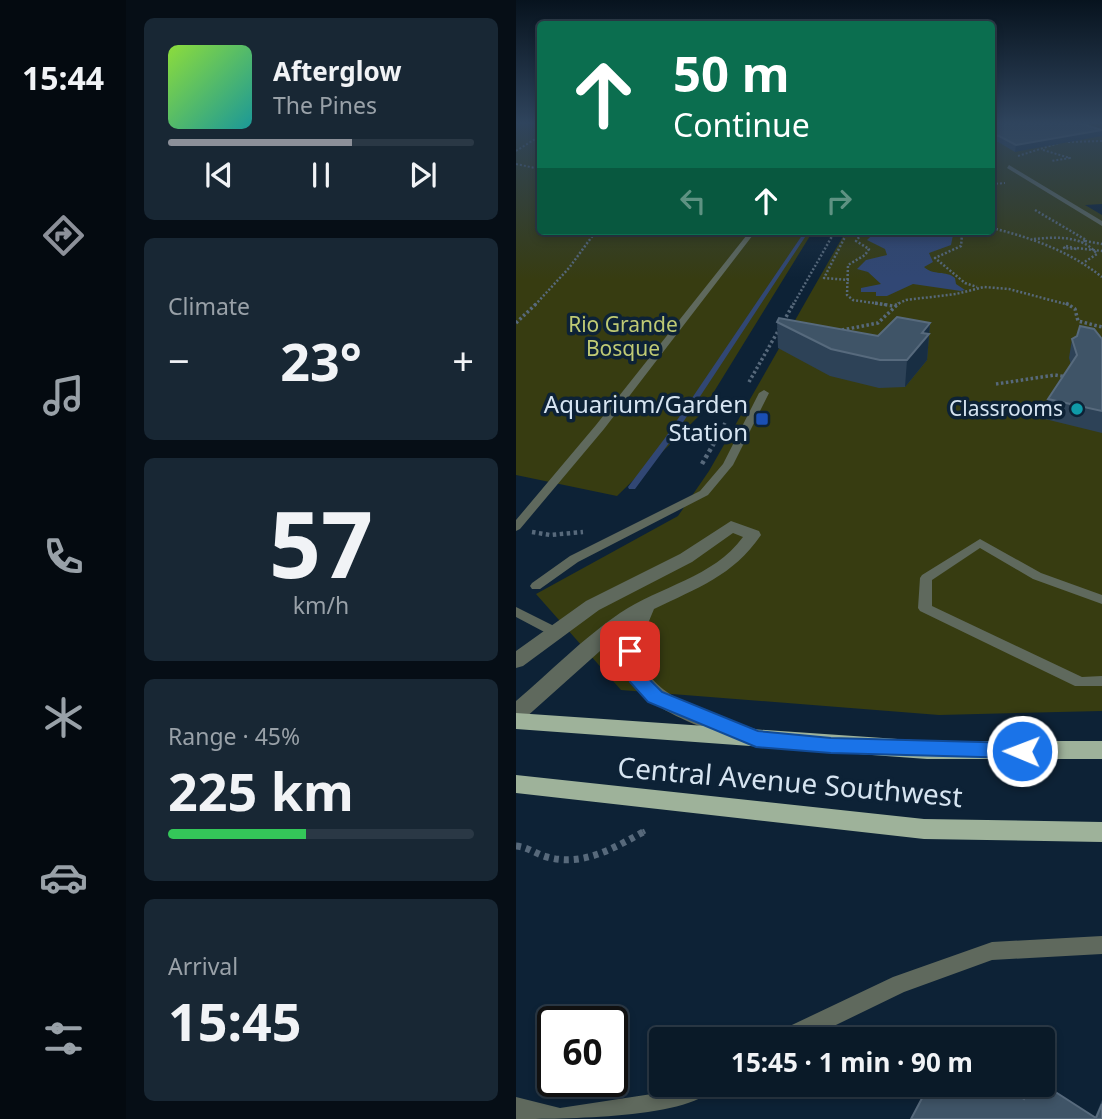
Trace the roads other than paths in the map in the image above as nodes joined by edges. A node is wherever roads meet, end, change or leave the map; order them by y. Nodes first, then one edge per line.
1 (1021, 174) edge
2 (1102, 224) edge
3 (750, 235) edge
4 (764, 393) dead end
5 (516, 527) edge
6 (536, 586) dead end
7 (1102, 600) edge
8 (645, 608) junction
9 (516, 611) edge
10 (555, 632) junction
11 (516, 661) edge
12 (1102, 681) edge
13 (516, 713) edge
14 (516, 721) edge
15 (756, 739) junction
16 (1102, 750) edge
17 (516, 785) edge
18 (1102, 832) edge
19 (1102, 946) edge
20 (809, 1027) edge
21 (686, 1097) edge
22 (516, 1108) edge
23 (561, 1119) edge

1 - 2 lane
3 - 5 lane
4 - 6 lane
7 - 12 lane
8 - 10 street
8 - 13 street
8 - 15 street
9 - 10 lane
10 - 11 street
14 - 15 main road
15 - 16 main road
17 - 18 main road, Central Avenue Southwest
19 - 20 lane
21 - 23 lane
22 - 23 lane

